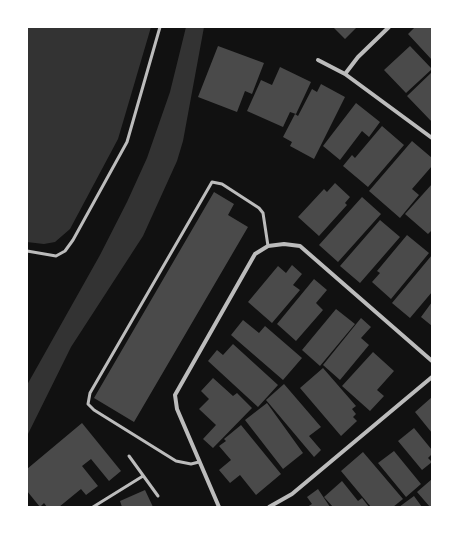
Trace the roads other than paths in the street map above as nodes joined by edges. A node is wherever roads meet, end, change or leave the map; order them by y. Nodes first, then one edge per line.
1 (160, 27) edge
2 (389, 27) edge
3 (318, 60) dead end
4 (345, 74) junction
5 (432, 138) edge
6 (268, 246) junction
7 (27, 251) edge
8 (432, 361) edge
9 (432, 377) edge
10 (129, 456) dead end
11 (200, 462) junction
12 (143, 476) junction
13 (158, 496) dead end
14 (94, 507) edge
15 (219, 507) edge
16 (270, 507) edge

1 - 7 lane
2 - 4 street
3 - 4 street
4 - 5 street
6 - 8 street
6 - 11 street
6 - 11 lane
9 - 16 street
10 - 12 lane
11 - 15 street
12 - 13 lane
12 - 14 lane

